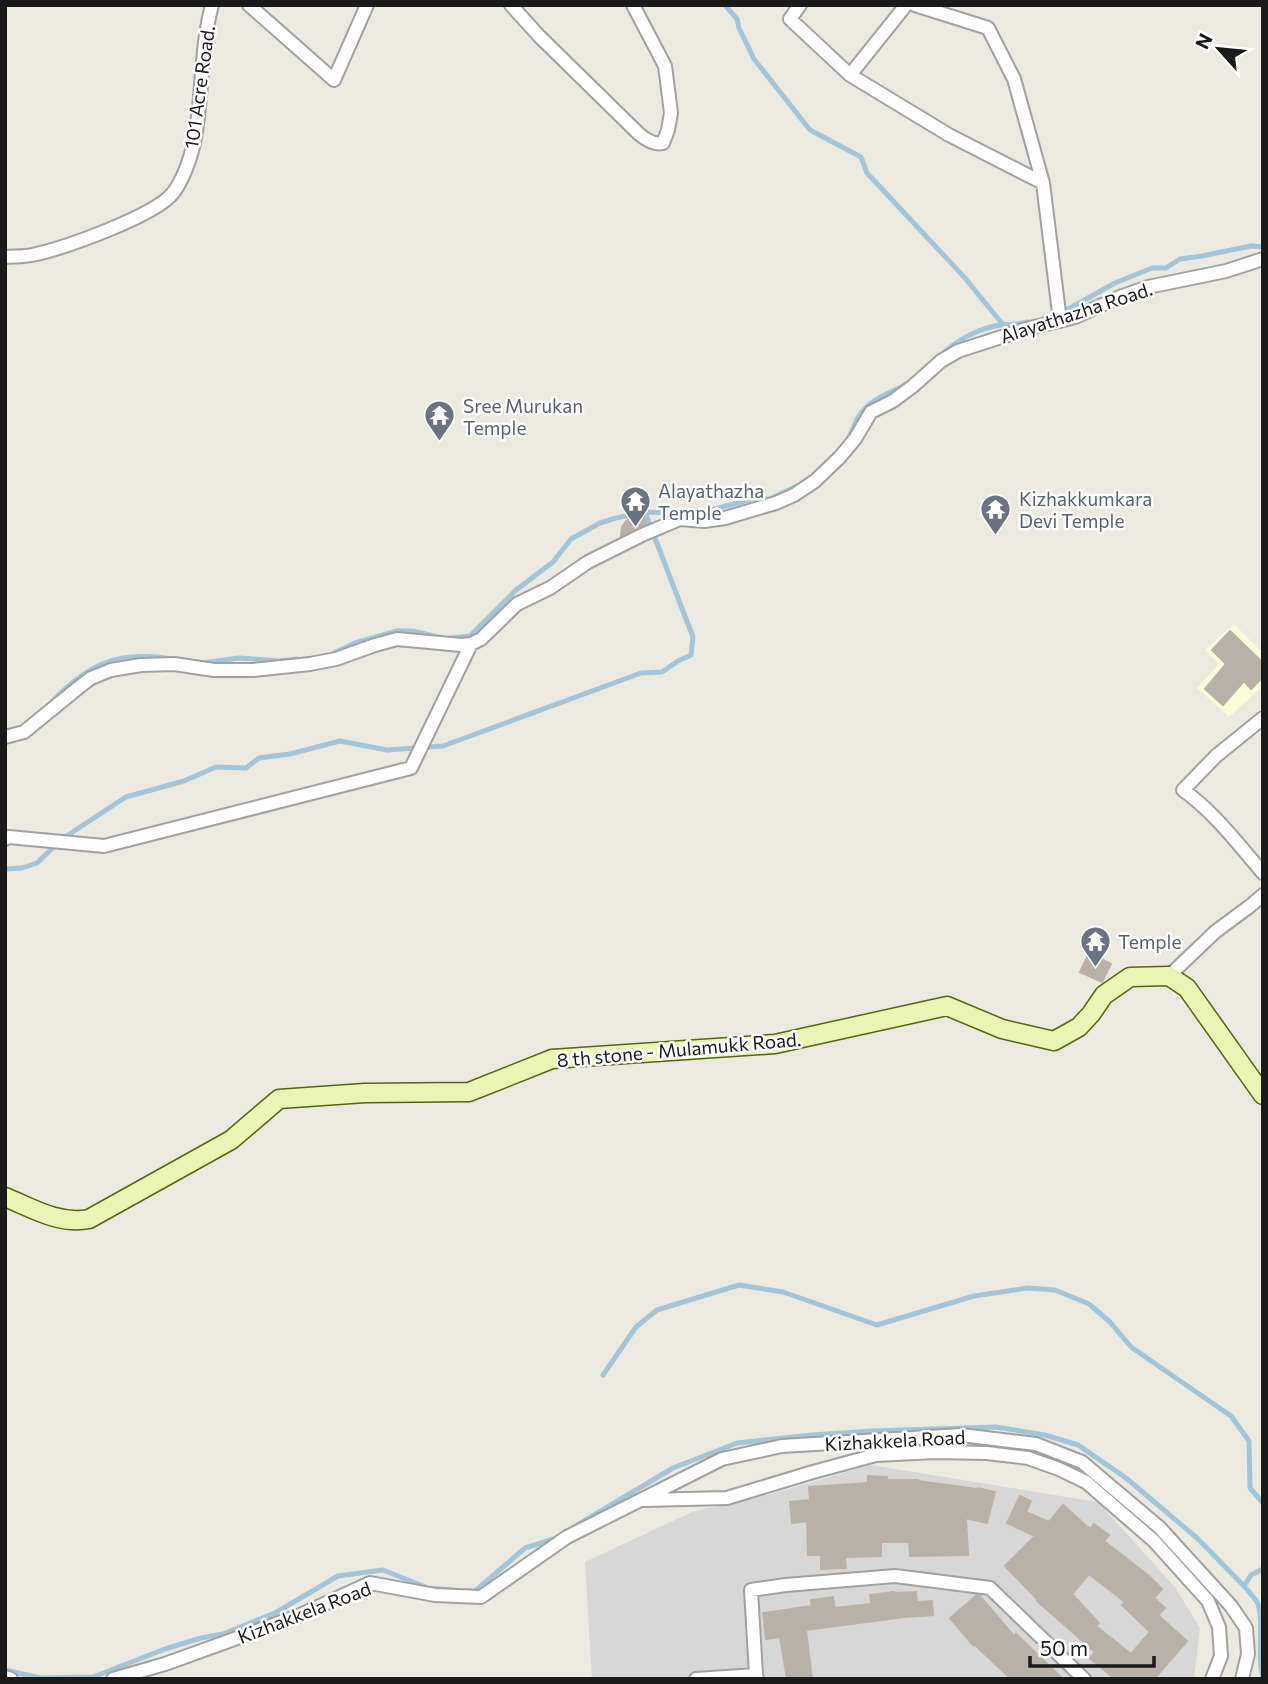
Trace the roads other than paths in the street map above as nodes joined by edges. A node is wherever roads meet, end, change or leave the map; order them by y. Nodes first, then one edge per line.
1 (212, 5) edge
2 (249, 5) edge
3 (367, 5) edge
4 (512, 5) edge
5 (633, 5) edge
6 (800, 5) edge
7 (906, 5) edge
8 (915, 5) edge
9 (850, 75) junction
10 (1043, 183) junction
11 (5, 257) edge
12 (1263, 259) edge
13 (1060, 321) junction
14 (471, 644) junction
15 (1263, 719) edge
16 (5, 737) edge
17 (5, 839) edge
18 (1263, 873) edge
19 (1263, 895) edge
20 (1169, 976) junction
21 (1263, 1095) edge
22 (5, 1197) edge
23 (640, 1500) junction
24 (5, 1677) edge
25 (756, 1677) edge
26 (11, 1679) edge
27 (113, 1679) edge
28 (696, 1679) edge
29 (1084, 1679) edge
30 (1212, 1679) edge
31 (1242, 1679) edge

1 - 11 street, 101 Acre Road.
2 - 3 street
4 - 5 street
6 - 9 street
7 - 9 street
8 - 10 street
9 - 10 street
10 - 13 street
12 - 13 street, Alayathazha Road.
13 - 14 street, Alayathazha Road.
14 - 16 street
14 - 17 street
15 - 18 street
19 - 20 street
20 - 21 main road
20 - 22 main road, 8 th stone - Mulamukk Road.
23 - 27 street, Kizhakkela Road
23 - 30 street, Kizhakkela Road
23 - 31 street, Kizhakkela Road
24 - 26 street
25 - 28 street
25 - 29 street

